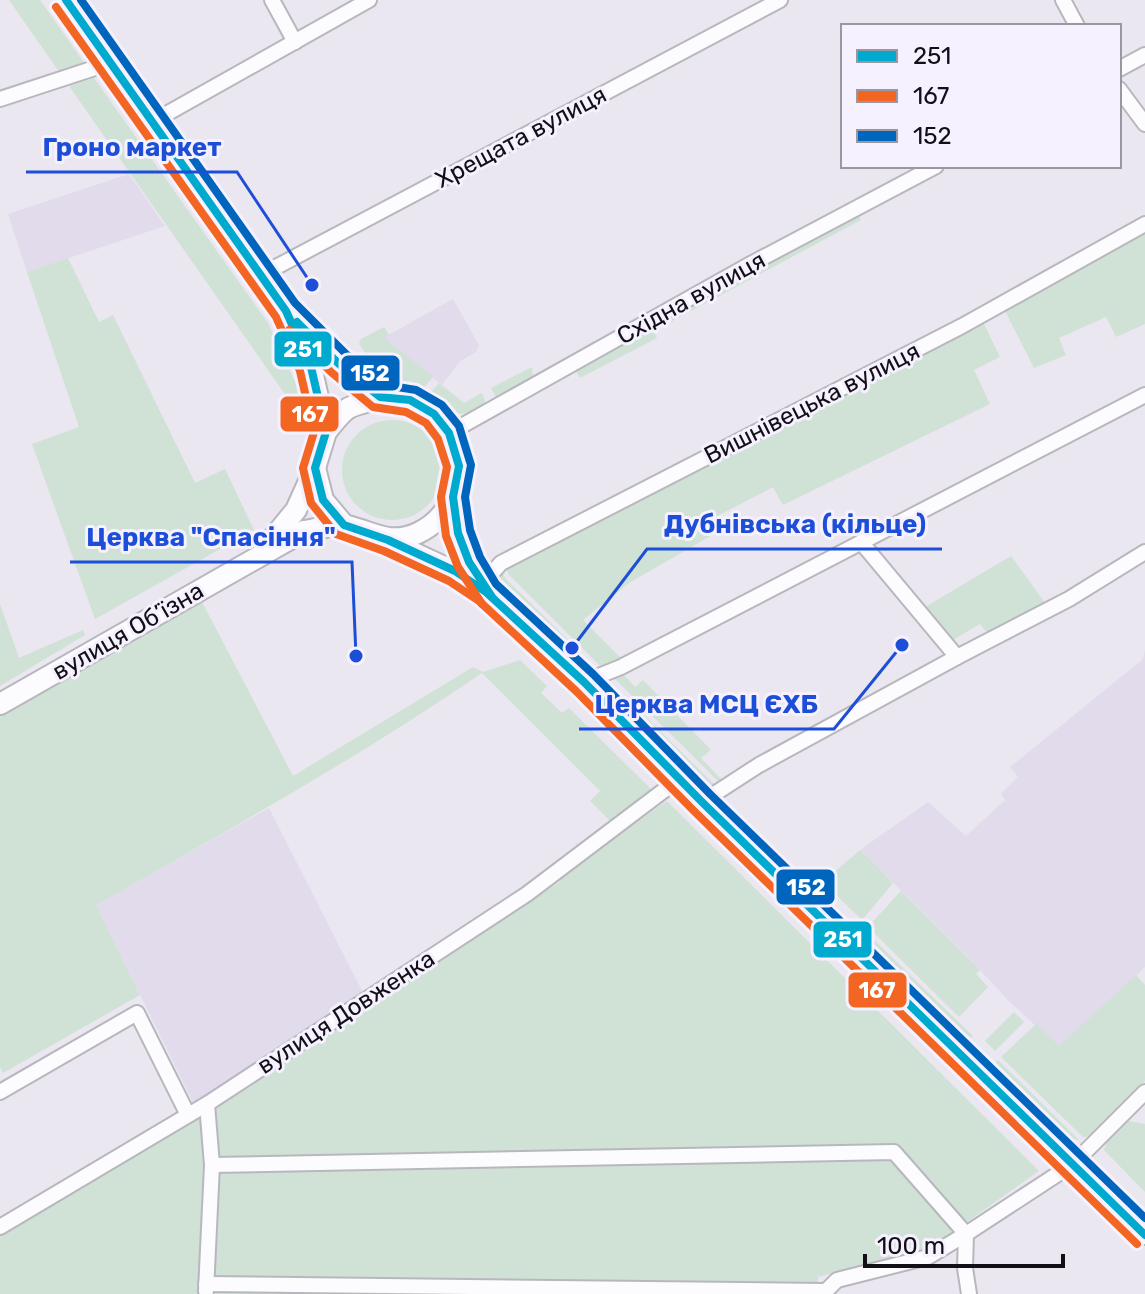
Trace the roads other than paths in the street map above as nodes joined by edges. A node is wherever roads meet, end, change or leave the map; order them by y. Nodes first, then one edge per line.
1 (66, 0) edge
2 (272, 0) edge
3 (369, 0) edge
4 (780, 0) edge
5 (1063, 0) edge
6 (1076, 24) edge
7 (295, 42) junction
8 (1145, 55) edge
9 (110, 63) junction
10 (1121, 68) edge
11 (1121, 92) edge
12 (0, 99) edge
13 (152, 122) junction
14 (1145, 124) edge
15 (932, 168) edge
16 (1145, 224) edge
17 (261, 275) junction
18 (286, 311) junction
19 (1145, 395) edge
20 (380, 397) junction
21 (326, 432) junction
22 (449, 433) junction
23 (315, 468) junction
24 (453, 497) junction
25 (344, 525) junction
26 (388, 540) junction
27 (861, 542) junction
28 (1145, 552) edge
29 (256, 559) junction
30 (484, 588) junction
31 (957, 657) junction
32 (584, 682) junction
33 (0, 704) edge
34 (679, 779) junction
35 (702, 802) junction
36 (0, 1092) edge
37 (1145, 1092) edge
38 (207, 1104) junction
39 (188, 1115) junction
40 (1073, 1164) junction
41 (212, 1165) junction
42 (0, 1227) edge
43 (966, 1234) junction
44 (1145, 1235) edge
45 (206, 1289) edge
46 (826, 1292) edge
47 (969, 1294) edge

1 - 9 highway
2 - 7 street
3 - 7 street
4 - 17 street, Хрещата вулиця
5 - 6 street
7 - 13 street
8 - 10 street
9 - 12 street
9 - 13 highway
11 - 14 street
13 - 17 highway
15 - 22 street, Східна вулиця
16 - 30 street, Вишнівецька вулиця
17 - 18 highway
18 - 20 highway
18 - 21 highway
19 - 27 street
20 - 21 highway
20 - 22 highway
21 - 23 highway
22 - 24 highway
23 - 25 highway
23 - 29 highway
24 - 26 highway
24 - 30 main road
25 - 26 highway
25 - 29 highway, вулиця Об’їзна
26 - 30 main road
27 - 31 street
27 - 32 street
28 - 31 street
29 - 33 highway, вулиця Об’їзна
30 - 32 main road
31 - 35 street
32 - 34 main road
34 - 35 main road
34 - 38 street, вулиця Довженка
35 - 40 main road
36 - 39 street
37 - 40 street
38 - 39 street, вулиця Довженка
38 - 41 street
39 - 42 street, вулиця Довженка
40 - 43 street
40 - 44 main road
41 - 43 street
41 - 45 street
43 - 46 street
43 - 47 street
45 - 46 street

